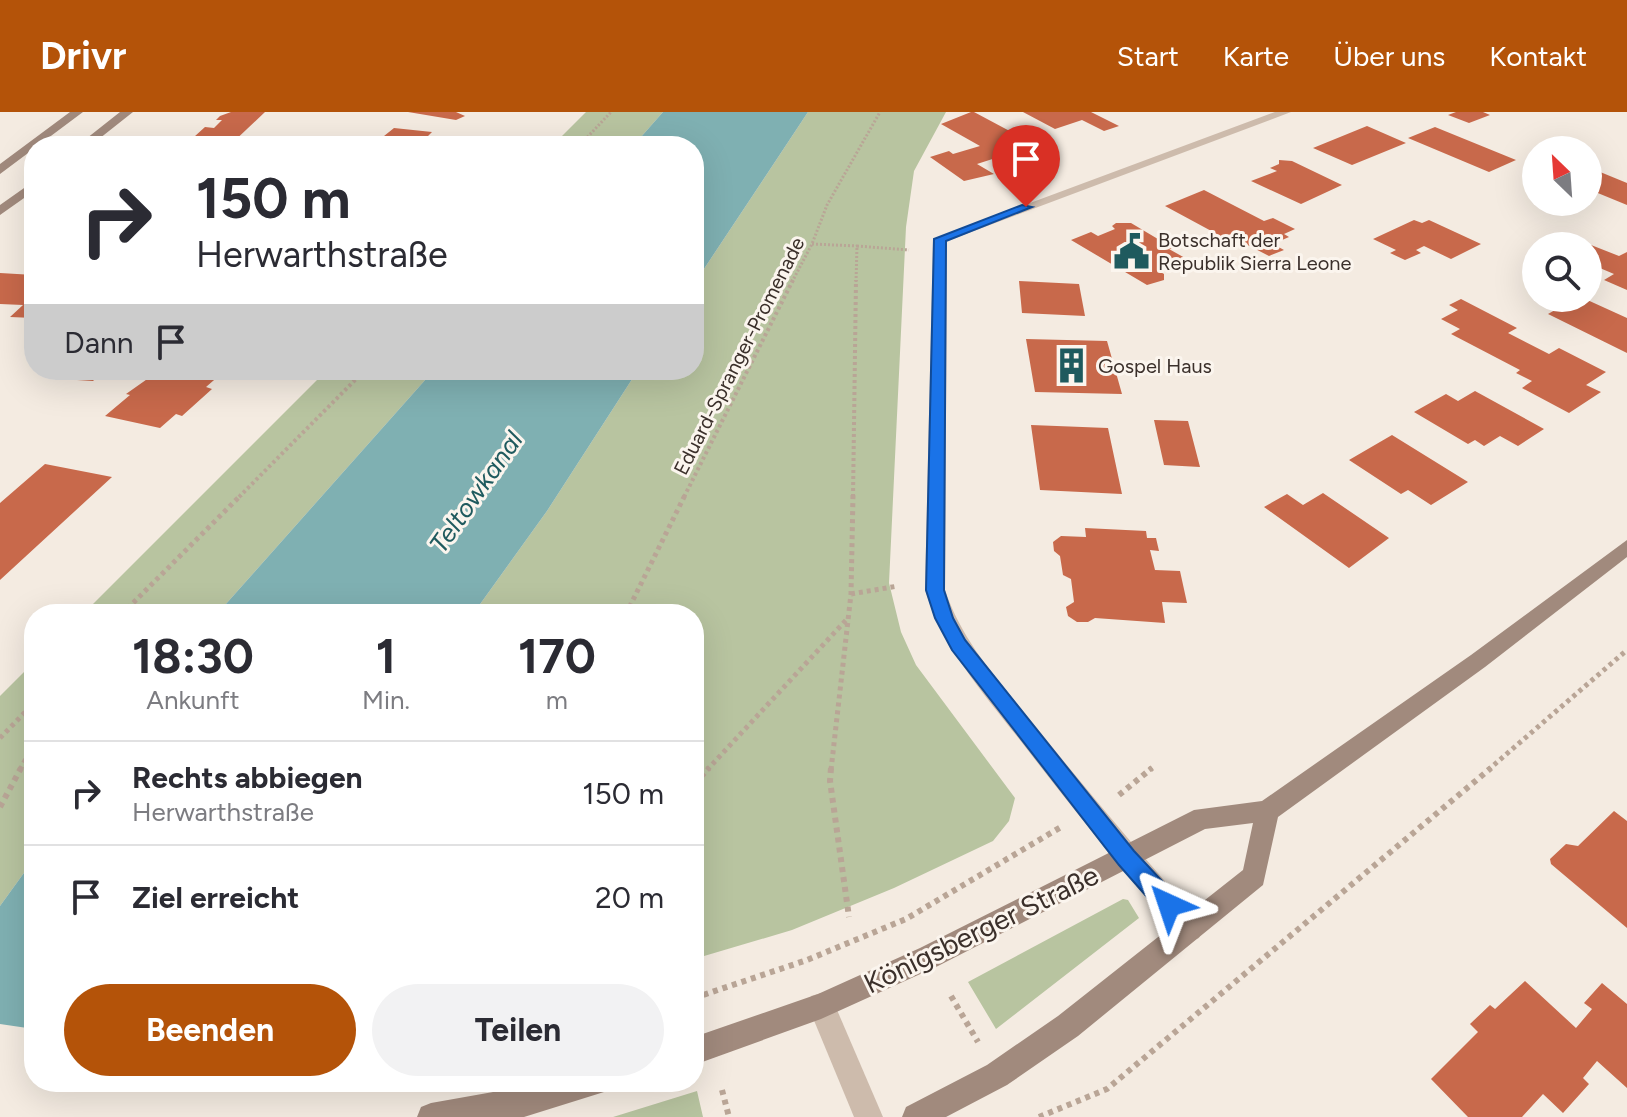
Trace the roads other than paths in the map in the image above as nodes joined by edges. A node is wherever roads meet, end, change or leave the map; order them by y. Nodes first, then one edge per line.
1 (77, 112) edge
2 (127, 112) edge
3 (1285, 112) edge
4 (45, 136) edge
5 (96, 136) edge
6 (24, 152) edge
7 (0, 170) edge
8 (24, 193) edge
9 (0, 211) edge
10 (1627, 547) edge
11 (1267, 811) junction
12 (1126, 858) junction
13 (1190, 929) junction
14 (821, 1006) junction
15 (704, 1047) edge
16 (563, 1092) edge
17 (431, 1117) edge
18 (869, 1117) edge
19 (916, 1117) edge

1 - 4 main road
2 - 5 main road
3 - 12 street
6 - 7 main road
8 - 9 main road
10 - 11 main road, Königsberger Straße
11 - 12 main road, Königsberger Straße
11 - 13 main road
12 - 13 street
12 - 14 main road, Königsberger Straße
13 - 19 main road
14 - 15 main road, Königsberger Straße
14 - 18 street
16 - 17 main road

